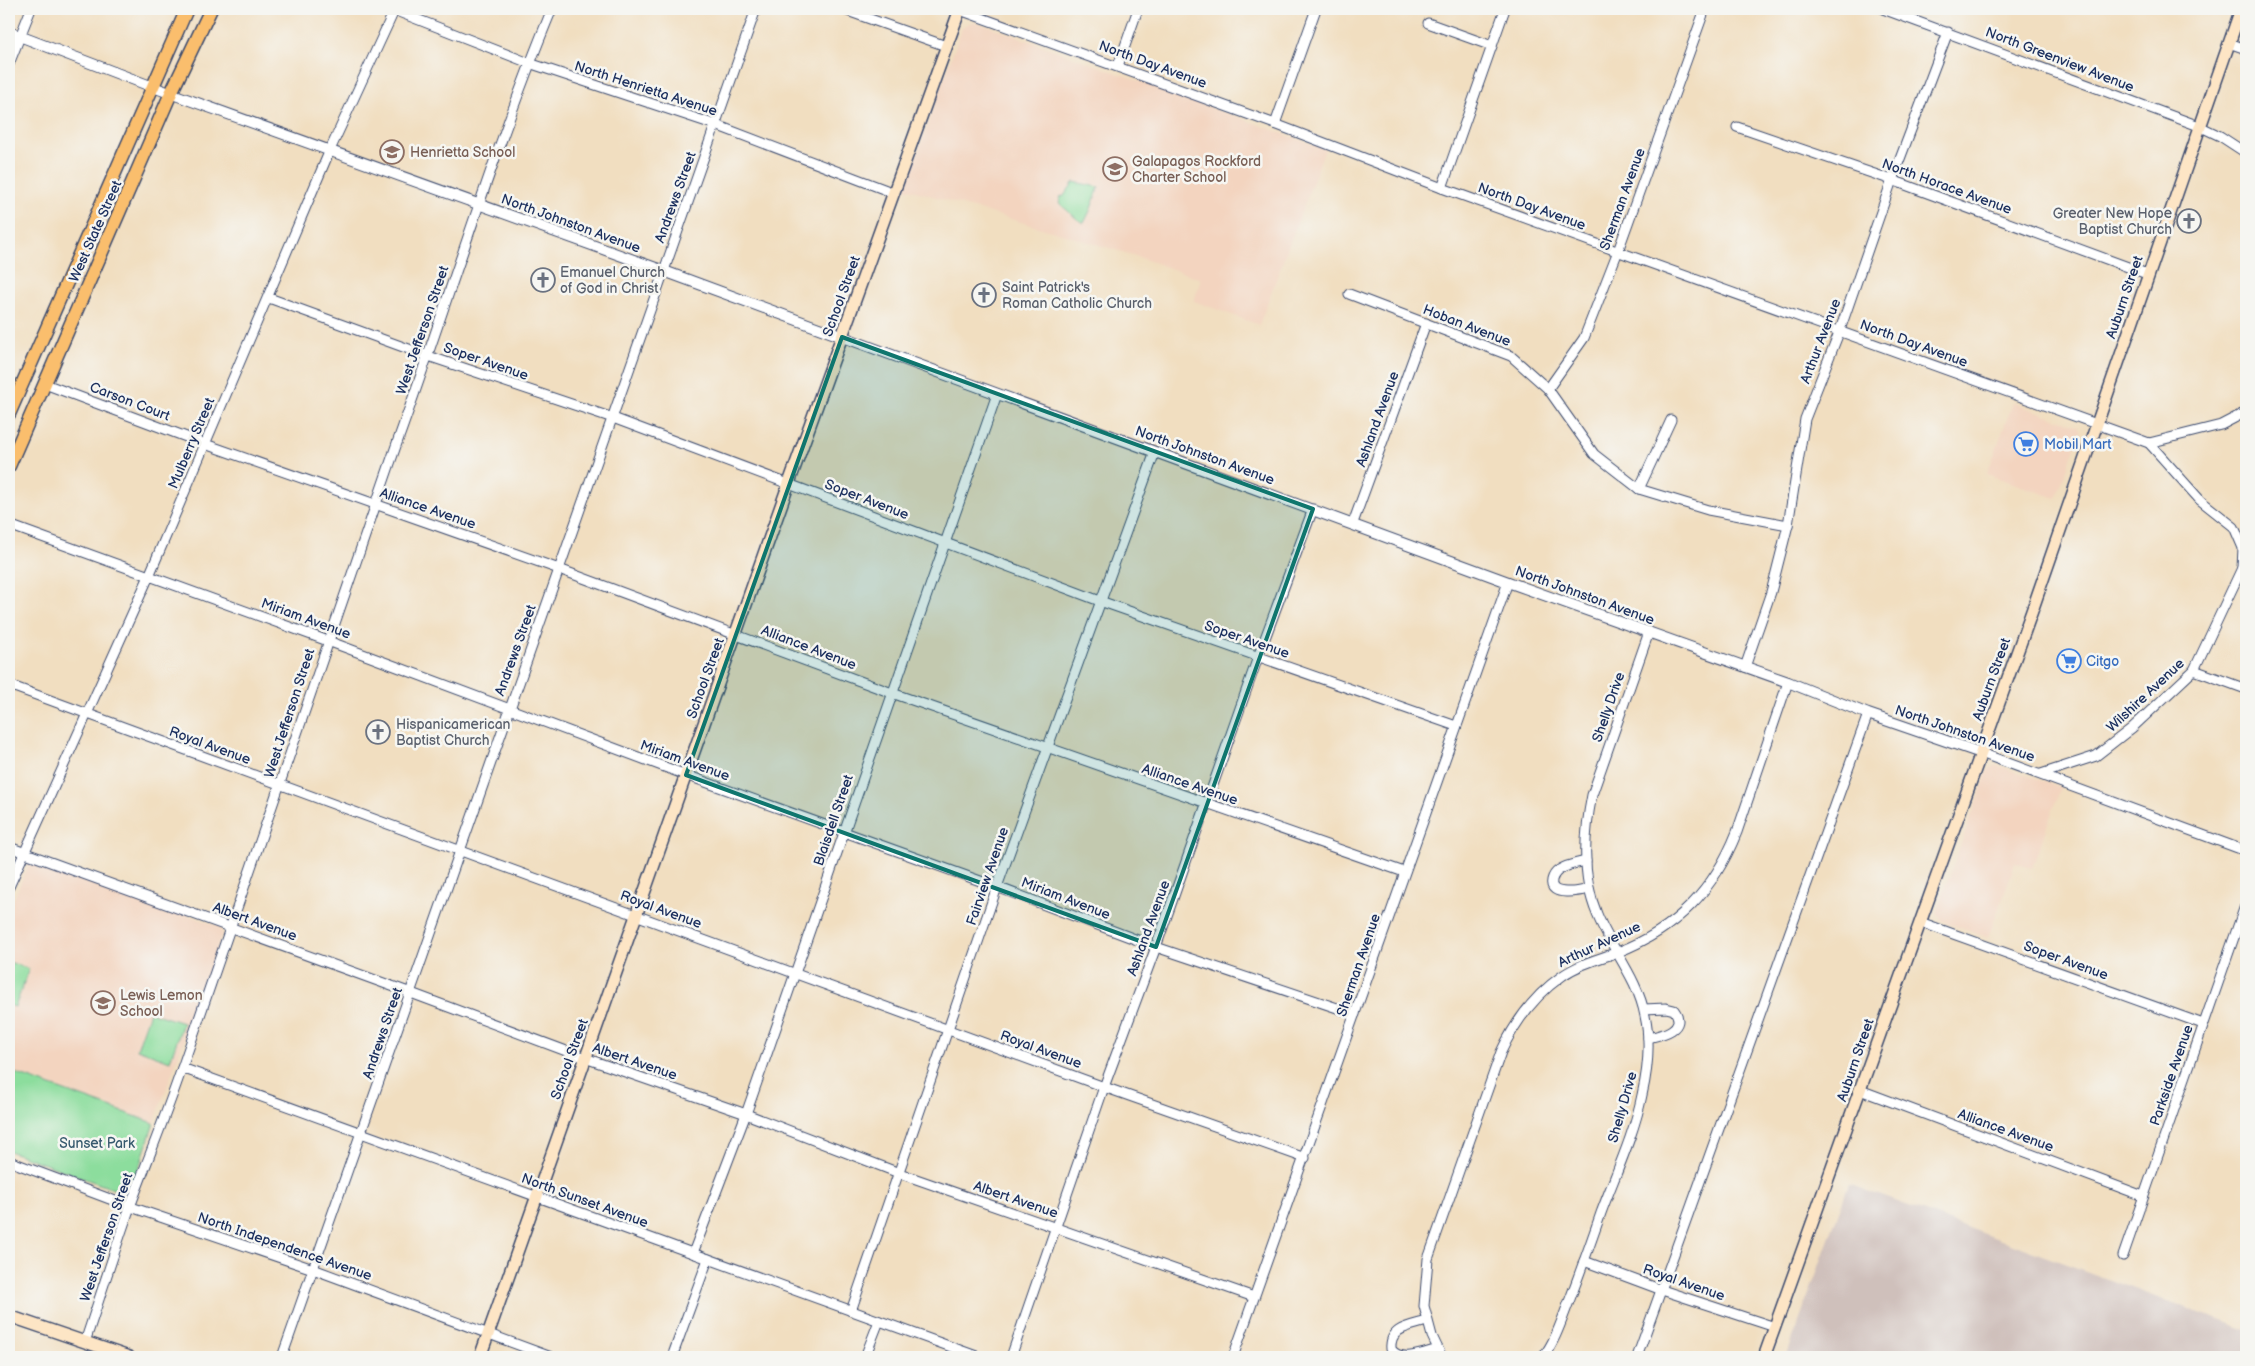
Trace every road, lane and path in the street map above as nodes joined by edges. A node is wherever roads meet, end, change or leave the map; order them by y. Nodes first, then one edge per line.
1 (31, 9) edge
2 (187, 9) edge
3 (211, 9) edge
4 (393, 9) edge
5 (552, 9) edge
6 (756, 9) edge
7 (842, 9) edge
8 (1138, 9) edge
9 (1316, 9) edge
10 (1505, 9) edge
11 (1705, 9) edge
12 (1883, 9) edge
13 (2241, 9) edge
14 (960, 10) edge
15 (1428, 23) dead end
16 (9, 32) edge
17 (1948, 32) junction
18 (21, 37) junction
19 (2229, 43) junction
20 (946, 46) junction
21 (1492, 46) junction
22 (2246, 50) edge
23 (529, 63) junction
24 (9, 64) edge
25 (1118, 66) junction
26 (153, 87) junction
27 (171, 93) junction
28 (1275, 124) junction
29 (716, 125) junction
30 (2199, 126) junction
31 (1737, 127) dead end
32 (330, 150) junction
33 (2246, 153) edge
34 (1892, 180) junction
35 (1442, 188) junction
36 (894, 192) junction
37 (478, 205) junction
38 (1618, 251) junction
39 (664, 271) junction
40 (2147, 274) junction
41 (1349, 294) dead end
42 (269, 298) junction
43 (1426, 323) junction
44 (1840, 330) junction
45 (842, 337) junction
46 (428, 356) junction
47 (45, 384) junction
48 (1548, 389) junction
49 (996, 394) junction
50 (2246, 412) edge
51 (9, 414) edge
52 (613, 418) junction
53 (1671, 420) dead end
54 (2096, 425) junction
55 (2149, 443) junction
56 (205, 444) junction
57 (1155, 452) junction
58 (9, 466) edge
59 (789, 483) junction
60 (1639, 489) junction
61 (376, 504) junction
62 (1313, 509) junction
63 (1353, 524) junction
64 (9, 525) edge
65 (1788, 525) junction
66 (2234, 527) junction
67 (2246, 532) edge
68 (945, 544) junction
69 (2244, 565) edge
70 (559, 569) junction
71 (149, 576) junction
72 (1508, 582) junction
73 (1100, 601) junction
74 (1649, 632) junction
75 (736, 635) junction
76 (328, 641) junction
77 (1258, 657) junction
78 (1745, 667) junction
79 (2194, 670) junction
80 (1788, 682) junction
81 (9, 685) edge
82 (2246, 689) edge
83 (892, 693) junction
84 (508, 709) junction
85 (1868, 714) junction
86 (86, 715) junction
87 (1456, 726) junction
88 (1047, 748) junction
89 (1981, 753) junction
90 (2041, 774) junction
91 (686, 775) junction
92 (280, 785) junction
93 (1207, 804) junction
94 (844, 832) junction
95 (9, 847) edge
96 (2246, 850) edge
97 (460, 851) junction
98 (24, 852) junction
99 (1586, 861) junction
100 (1404, 872) junction
101 (9, 887) edge
102 (997, 887) junction
103 (1589, 889) junction
104 (2246, 903) edge
105 (636, 915) junction
106 (1920, 922) junction
107 (230, 927) junction
108 (1156, 947) junction
109 (1618, 952) junction
110 (795, 974) junction
111 (411, 993) junction
112 (1644, 1009) junction
113 (1355, 1014) junction
114 (2203, 1024) junction
115 (949, 1030) junction
116 (1648, 1038) junction
117 (586, 1058) junction
118 (182, 1068) junction
119 (1104, 1087) junction
120 (1860, 1090) junction
121 (746, 1114) junction
122 (362, 1133) junction
123 (1304, 1158) junction
124 (9, 1161) edge
125 (899, 1173) junction
126 (535, 1196) junction
127 (2143, 1196) junction
128 (130, 1207) junction
129 (1057, 1228) junction
130 (693, 1254) junction
131 (2123, 1256) dead end
132 (708, 1259) junction
133 (1584, 1261) junction
134 (313, 1269) junction
135 (1662, 1290) junction
136 (1254, 1297) junction
137 (851, 1311) junction
138 (10, 1320) edge
139 (879, 1321) junction
140 (1427, 1321) junction
141 (1775, 1327) junction
142 (488, 1335) junction
143 (85, 1342) junction
144 (1440, 1353) edge
145 (129, 1357) edge
146 (282, 1357) edge
147 (480, 1357) edge
148 (551, 1357) edge
149 (672, 1357) edge
150 (865, 1357) edge
151 (979, 1357) edge
152 (1011, 1357) edge
153 (1233, 1357) edge
154 (1544, 1357) edge
155 (1637, 1357) edge
156 (1764, 1357) edge

1 - 18 street
2 - 26 main road, West State Street
3 - 27 main road, West State Street
4 - 23 street, North Henrietta Avenue
4 - 32 street, Mulberry Street
5 - 23 street, West Jefferson Street
6 - 29 street, Andrews Street
7 - 20 street
8 - 25 street
9 - 28 street
10 - 21 street
11 - 38 street, Sherman Avenue
12 - 17 street, North Greenview Avenue
13 - 19 main road, Auburn Street
14 - 20 main road, School Street
14 - 25 street, North Day Avenue
15 - 21 street
16 - 18 street, North Johnston Avenue
17 - 30 street, North Greenview Avenue
17 - 34 street, Arthur Avenue
18 - 24 street
18 - 26 street, North Johnston Avenue
19 - 22 street
19 - 30 main road, Auburn Street
20 - 36 main road, School Street
21 - 35 street
23 - 29 street, North Henrietta Avenue
23 - 37 street, West Jefferson Street
25 - 28 street, North Day Avenue
26 - 27 street, North Johnston Avenue
26 - 51 main road, West State Street
27 - 32 street, North Johnston Avenue
27 - 47 main road, West State Street
28 - 35 street, North Day Avenue
29 - 36 street, North Henrietta Avenue
29 - 39 street, Andrews Street
30 - 33 street, North Greenview Avenue
30 - 40 main road, Auburn Street
31 - 34 street, North Horace Avenue
32 - 37 street, North Johnston Avenue
32 - 42 street, Mulberry Street
34 - 40 street, North Horace Avenue
34 - 44 street, Arthur Avenue
35 - 38 street, North Day Avenue
36 - 45 main road, School Street
37 - 39 street, North Johnston Avenue
37 - 46 street, West Jefferson Street
38 - 44 street, North Day Avenue
38 - 48 street, Sherman Avenue
39 - 45 street, North Johnston Avenue
39 - 52 street, Andrews Street
40 - 54 main road, Auburn Street
41 - 43 street, Hoban Avenue
42 - 46 street, Soper Avenue
42 - 56 street, Mulberry Street
43 - 48 street, Hoban Avenue
43 - 63 street, Ashland Avenue
44 - 54 street, North Day Avenue
44 - 65 street, Arthur Avenue
45 - 49 street, North Johnston Avenue
45 - 59 main road, School Street
46 - 52 street, Soper Avenue
46 - 61 street, West Jefferson Street
47 - 56 street, Carson Court
47 - 58 main road, West State Street
48 - 60 street, Hoban Avenue
49 - 57 street, North Johnston Avenue
49 - 68 street, Blaisdell Street
50 - 55 street
52 - 59 street, Soper Avenue
52 - 70 street, Andrews Street
53 - 60 street
54 - 55 street, North Day Avenue
54 - 89 main road, Auburn Street
55 - 66 street
56 - 61 street, Alliance Avenue
56 - 71 street, Mulberry Street
57 - 62 street, North Johnston Avenue
57 - 73 street, Fairview Avenue
59 - 68 street, Soper Avenue
59 - 75 main road, School Street
60 - 65 street, Hoban Avenue
61 - 70 street, Alliance Avenue
61 - 76 street, West Jefferson Street
62 - 63 street, North Johnston Avenue
62 - 77 street, Ashland Avenue
63 - 72 street, North Johnston Avenue
64 - 71 street, Miriam Avenue
65 - 78 street, Arthur Avenue
66 - 67 street
66 - 69 street
68 - 73 street, Soper Avenue
68 - 83 street, Blaisdell Street
69 - 79 street, Wilshire Avenue
70 - 75 street, Alliance Avenue
70 - 84 street, Andrews Street
71 - 76 street, Miriam Avenue
71 - 86 street, Mulberry Street
72 - 74 street, North Johnston Avenue
72 - 87 street, Sherman Avenue
73 - 77 street, Soper Avenue
73 - 88 street, Fairview Avenue
74 - 78 street, North Johnston Avenue
74 - 99 street, Shelly Drive
75 - 83 street, Alliance Avenue
75 - 91 main road, School Street
76 - 84 street, Miriam Avenue
76 - 92 street, West Jefferson Street
77 - 87 street, Soper Avenue
77 - 93 street, Ashland Avenue
78 - 80 street, North Johnston Avenue
79 - 82 street
79 - 90 street, Wilshire Avenue
80 - 85 street, North Johnston Avenue
80 - 109 street, Arthur Avenue
81 - 86 street, Royal Avenue
83 - 88 street, Alliance Avenue
83 - 94 street, Blaisdell Street
84 - 91 street, Miriam Avenue
84 - 97 street, Andrews Street
85 - 89 street, North Johnston Avenue
85 - 135 street
86 - 92 street, Royal Avenue
86 - 98 street, Mulberry Street
87 - 100 street, Sherman Avenue
88 - 93 street, Alliance Avenue
88 - 102 street, Fairview Avenue
89 - 90 street, North Johnston Avenue
89 - 106 main road, Auburn Street
90 - 96 street, North Johnston Avenue
91 - 94 street, Miriam Avenue
91 - 105 main road, School Street
92 - 97 street, Royal Avenue
92 - 107 street, West Jefferson Street
93 - 100 street, Alliance Avenue
93 - 108 street, Ashland Avenue
94 - 102 street, Miriam Avenue
94 - 110 street, Blaisdell Street
95 - 98 street, Albert Avenue
97 - 105 street, Royal Avenue
97 - 111 street, Andrews Street
98 - 101 street, Mulberry Street
98 - 107 street, Albert Avenue
99 - 103 street, Shelly Drive
99 - 103 street
100 - 113 street, Sherman Avenue
102 - 108 street, Miriam Avenue
102 - 115 street, Fairview Avenue
103 - 109 street, Shelly Drive
104 - 114 street, Parkside Avenue
105 - 110 street, Royal Avenue
105 - 117 main road, School Street
106 - 114 street, Soper Avenue
106 - 120 main road, Auburn Street
107 - 111 street, Albert Avenue
107 - 118 street, West Jefferson Street
108 - 113 street, Miriam Avenue
108 - 119 street, Ashland Avenue
109 - 112 street, Shelly Drive
109 - 140 street, Arthur Avenue
110 - 115 street, Royal Avenue
110 - 121 street, Blaisdell Street
111 - 117 street, Albert Avenue
111 - 122 street, Andrews Street
112 - 116 street, Shelly Drive
112 - 116 street
113 - 123 street, Sherman Avenue
114 - 127 street, Parkside Avenue
115 - 119 street, Royal Avenue
115 - 125 street, Fairview Avenue
116 - 133 street, Shelly Drive
117 - 121 street, Albert Avenue
117 - 126 main road, School Street
118 - 122 street, North Sunset Avenue
118 - 128 street, West Jefferson Street
119 - 123 street, Royal Avenue
119 - 129 street, Ashland Avenue
120 - 127 street, Alliance Avenue
120 - 141 main road, Auburn Street
121 - 125 street, Albert Avenue
121 - 130 street, Blaisdell Street
122 - 126 street, North Sunset Avenue
122 - 134 street, Andrews Street
123 - 136 street, Sherman Avenue
124 - 128 street, North Independence Avenue
125 - 129 street, Albert Avenue
125 - 137 street, Fairview Avenue
126 - 130 street, North Sunset Avenue
126 - 142 main road, School Street
127 - 131 street, Parkside Avenue
128 - 134 street, North Independence Avenue
128 - 143 street, West Jefferson Street
129 - 136 street, Albert Avenue
129 - 152 street, Ashland Avenue
130 - 132 street, North Sunset Avenue
132 - 137 street, North Sunset Avenue
132 - 149 street
133 - 135 street, Royal Avenue
133 - 154 street, Shelly Drive
134 - 142 street, North Independence Avenue
134 - 146 street, Andrews Street
135 - 141 street, Royal Avenue
135 - 155 street
136 - 153 street, Sherman Avenue
137 - 139 street, North Sunset Avenue
138 - 143 main road
139 - 150 street
139 - 151 street, North Sunset Avenue
140 - 144 street, Arthur Avenue
140 - 144 street
141 - 156 main road, Auburn Street
142 - 147 main road, School Street
142 - 148 street, North Independence Avenue
143 - 145 main road

